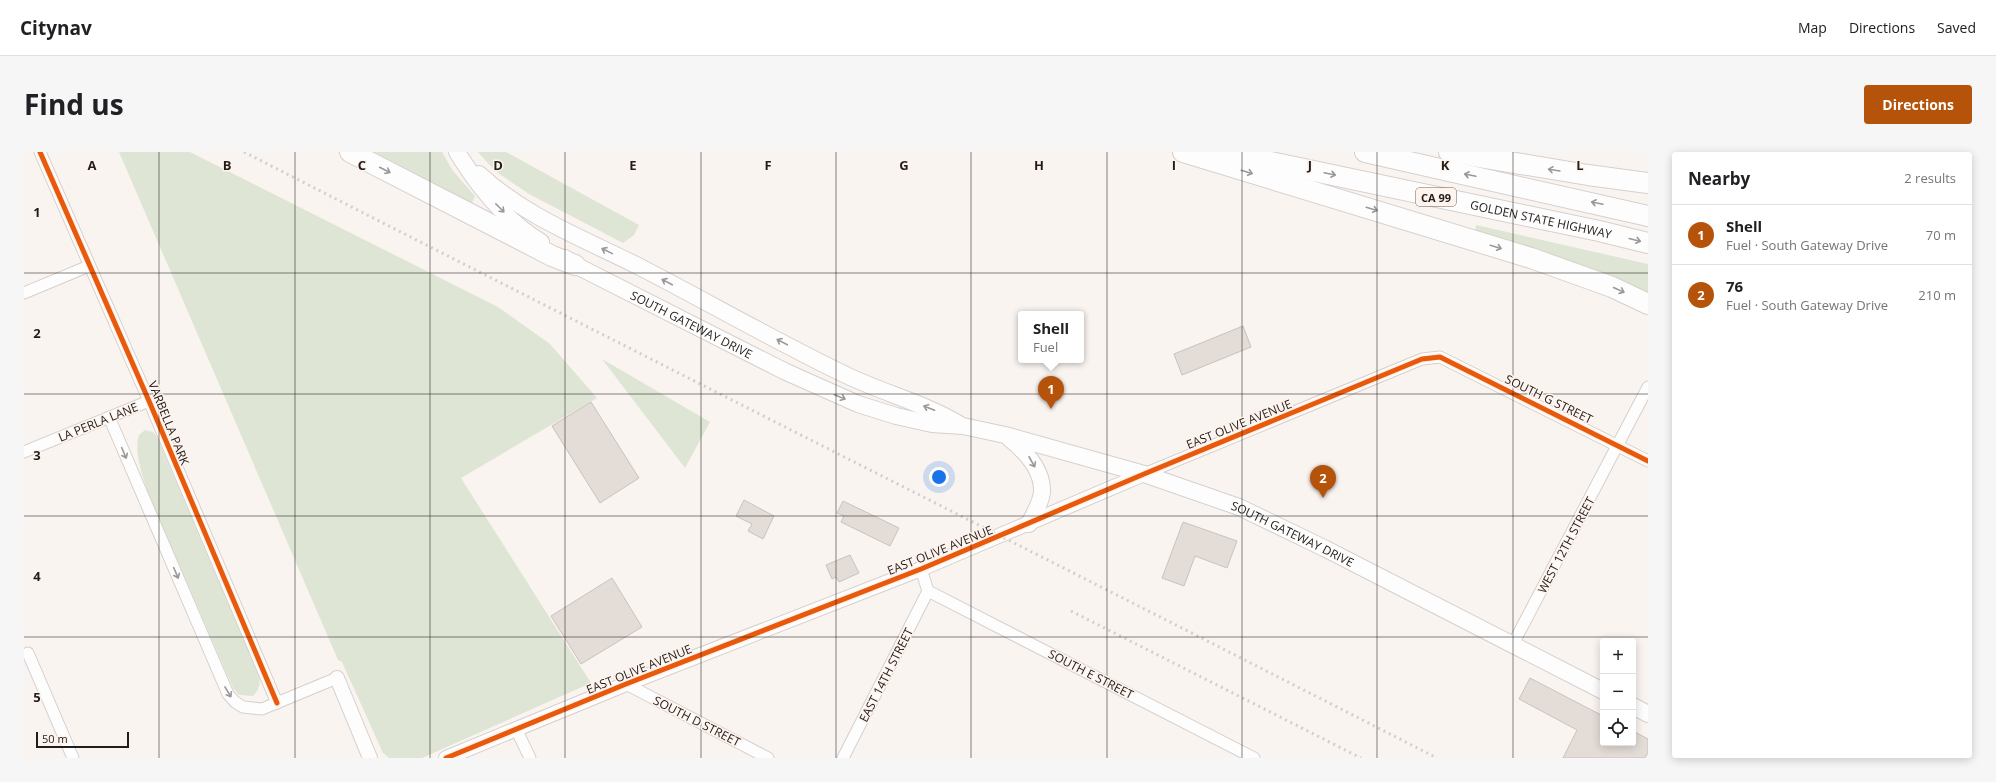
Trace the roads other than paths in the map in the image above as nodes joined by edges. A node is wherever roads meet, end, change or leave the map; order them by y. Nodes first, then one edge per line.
1 (40, 152) edge
2 (350, 152) edge
3 (1183, 152) edge
4 (1223, 152) edge
5 (1365, 152) edge
6 (1449, 152) edge
7 (458, 154) edge
8 (1648, 183) edge
9 (1648, 216) edge
10 (1648, 243) edge
11 (575, 265) junction
12 (89, 266) junction
13 (642, 269) junction
14 (24, 293) edge
15 (630, 293) junction
16 (1648, 304) edge
17 (1440, 357) joint
18 (1648, 387) edge
19 (149, 401) junction
20 (109, 417) junction
21 (963, 426) junction
22 (1005, 435) junction
23 (1618, 445) junction
24 (24, 452) edge
25 (1648, 461) edge
26 (1144, 474) junction
27 (1029, 524) junction
28 (921, 569) junction
29 (928, 591) junction
30 (1513, 644) junction
31 (28, 653) dead end
32 (336, 678) joint
33 (626, 684) junction
34 (1600, 689) edge
35 (277, 704) junction
36 (1636, 708) edge
37 (1648, 714) edge
38 (516, 729) junction
39 (73, 758) edge
40 (370, 758) edge
41 (446, 758) edge
42 (530, 758) edge
43 (768, 758) edge
44 (843, 758) edge
45 (1254, 758) edge

1 - 12 street, VARBELLA PARK
2 -> 11 highway
3 -> 16 highway
4 -> 10 highway, GOLDEN STATE HIGHWAY / CA 99
9 -> 5 highway, CA 99
8 -> 6 highway
7 -> 11 main road, SOUTH GATEWAY DRIVE
13 -> 7 main road, SOUTH GATEWAY DRIVE
11 - 15 main road, SOUTH GATEWAY DRIVE
12 - 14 street
12 - 19 street, VARBELLA PARK
13 - 15 main road
21 -> 13 main road, SOUTH GATEWAY DRIVE
15 -> 21 main road, SOUTH GATEWAY DRIVE
17 - 23 street, SOUTH G STREET
17 - 26 street, EAST OLIVE AVENUE
18 - 23 street, WEST 12TH STREET
19 - 20 street, LA PERLA LANE
19 - 35 street, VARBELLA PARK
20 - 24 street, LA PERLA LANE
20 -> 35 street
21 - 22 main road, SOUTH GATEWAY DRIVE
22 - 26 main road, SOUTH GATEWAY DRIVE
22 -> 27 main road
23 - 25 street, SOUTH G STREET
23 - 30 street, WEST 12TH STREET
26 - 27 street, EAST OLIVE AVENUE
26 - 30 main road, SOUTH GATEWAY DRIVE
27 - 28 street, EAST OLIVE AVENUE
28 - 29 street
28 - 33 street, EAST OLIVE AVENUE
29 - 44 street, EAST 14TH STREET
29 - 45 street, SOUTH E STREET
30 - 34 main road, SOUTH GATEWAY DRIVE
31 - 39 street
32 - 35 street
32 - 40 street
33 - 38 street, EAST OLIVE AVENUE
33 - 43 street, SOUTH D STREET
36 - 37 main road
38 - 41 street, EAST OLIVE AVENUE
38 - 42 street

